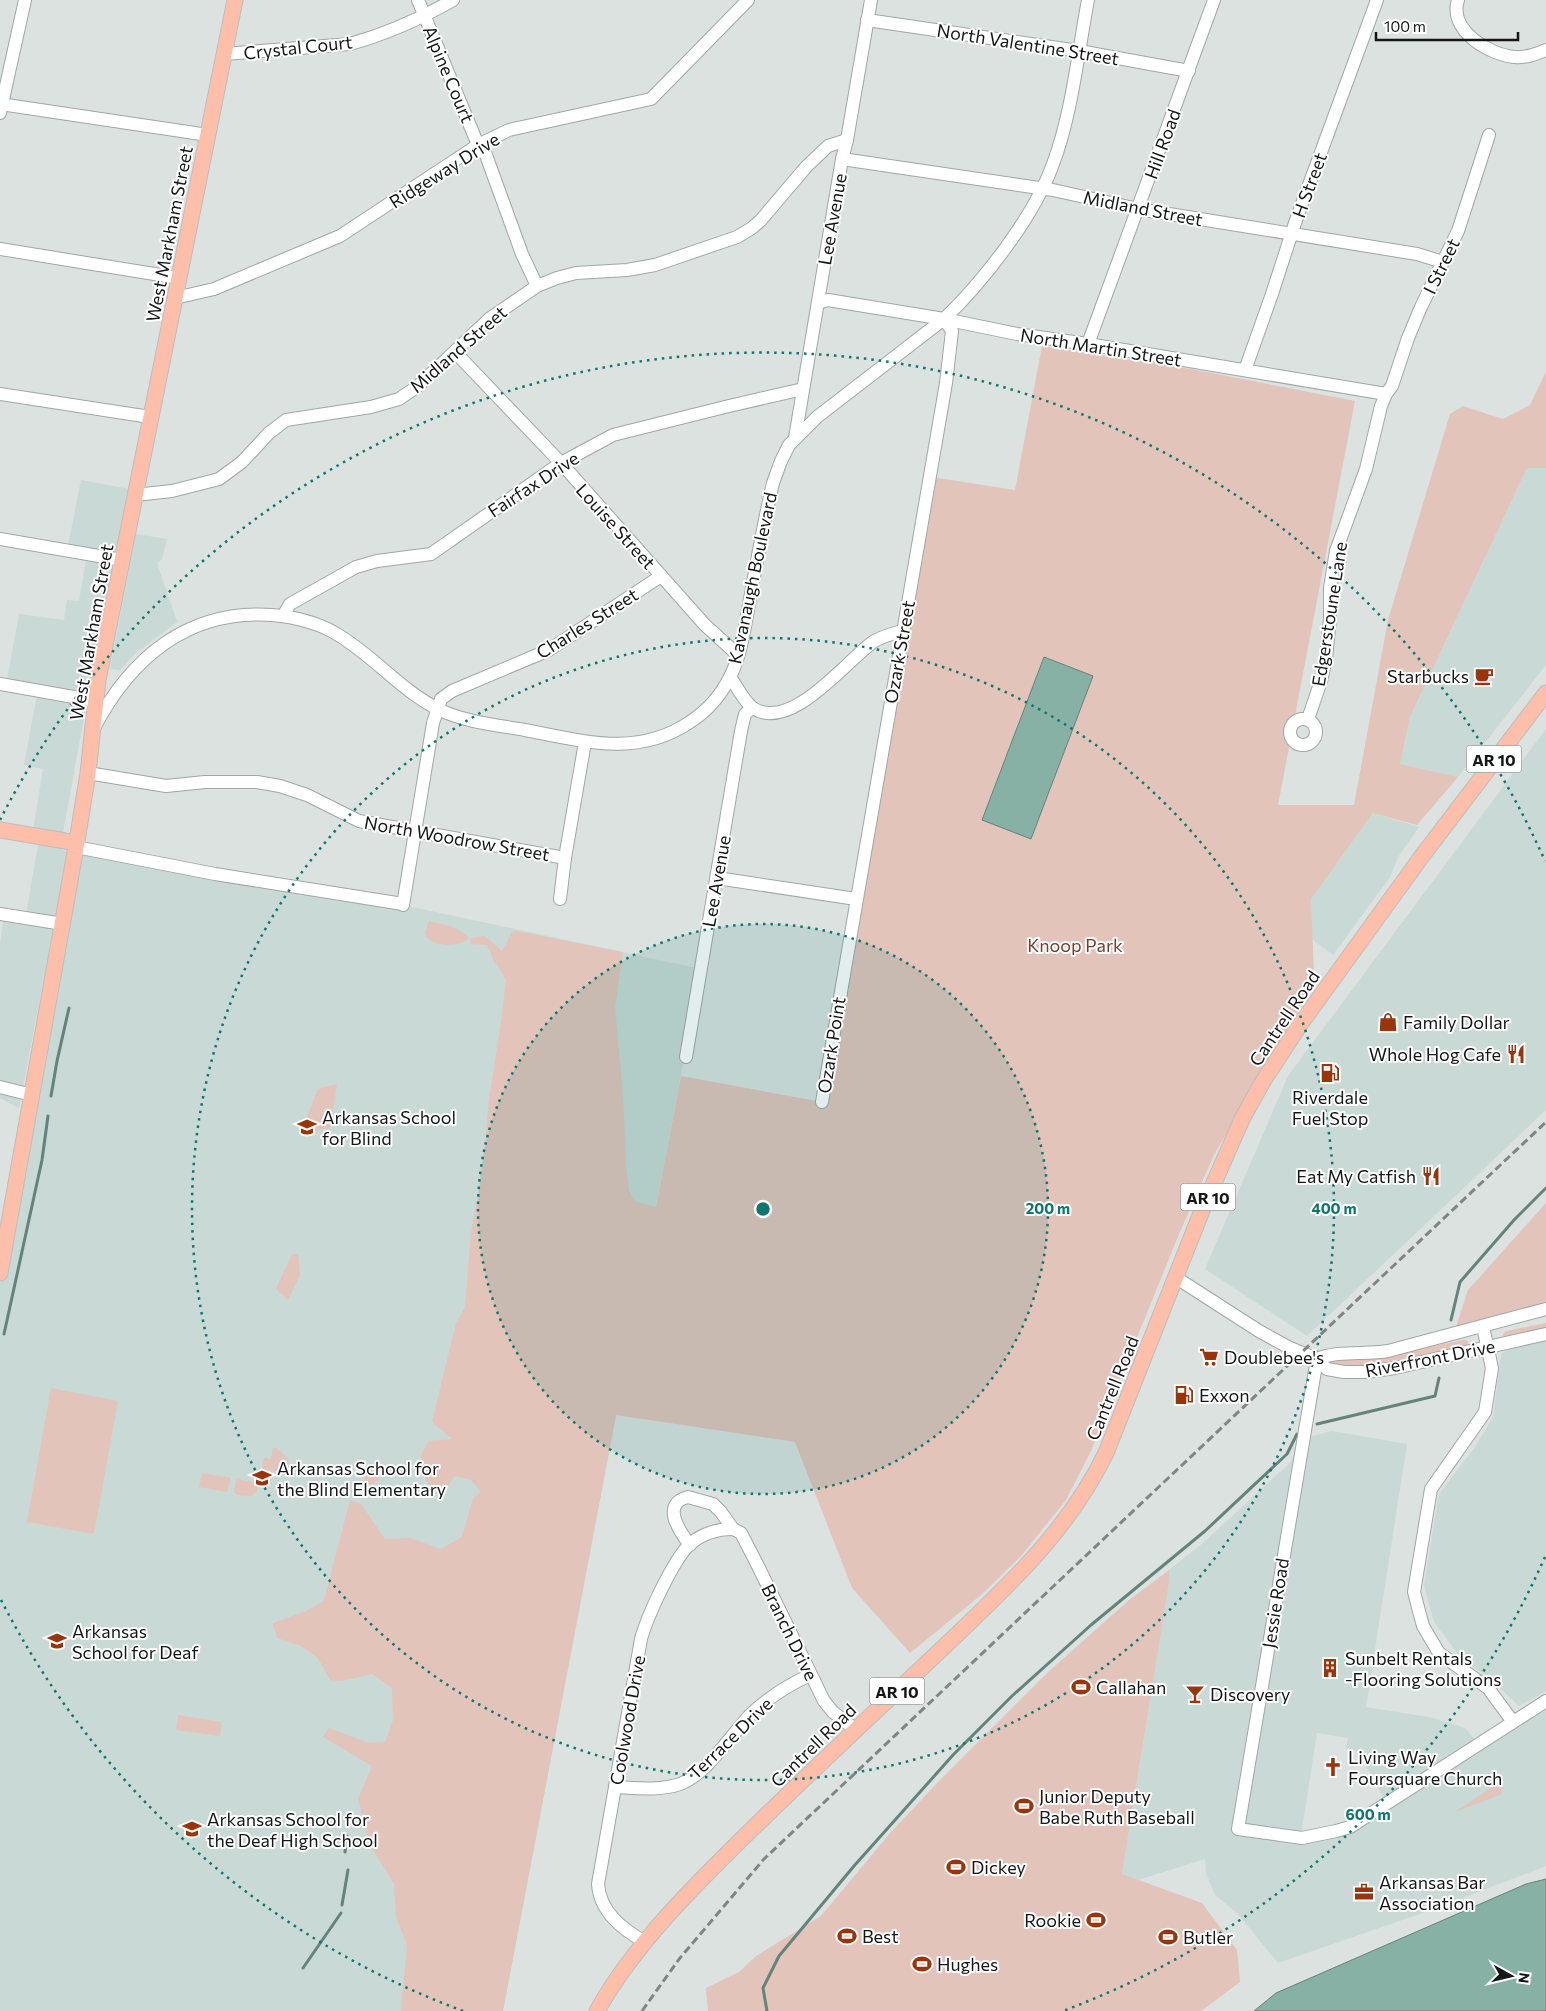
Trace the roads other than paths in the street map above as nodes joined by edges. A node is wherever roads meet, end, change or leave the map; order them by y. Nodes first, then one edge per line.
1 (24, 0) edge
2 (235, 0) edge
3 (418, 0) edge
4 (453, 0) edge
5 (748, 0) edge
6 (871, 0) edge
7 (1088, 0) edge
8 (1214, 0) edge
9 (1377, 0) edge
10 (1458, 0) edge
11 (424, 16) junction
12 (867, 20) junction
13 (1546, 50) edge
14 (1079, 51) junction
15 (224, 54) junction
16 (1189, 71) junction
17 (1, 107) edge
18 (1489, 134) dead end
19 (208, 135) junction
20 (847, 140) junction
21 (478, 145) junction
22 (842, 159) junction
23 (1042, 188) junction
24 (1138, 210) junction
25 (1292, 234) junction
26 (0, 249) edge
27 (1443, 262) junction
28 (179, 278) junction
29 (538, 286) junction
30 (175, 298) junction
31 (818, 303) junction
32 (944, 319) junction
33 (1088, 344) junction
34 (455, 352) junction
35 (1245, 370) junction
36 (804, 389) junction
37 (0, 394) edge
38 (1386, 394) junction
39 (150, 417) junction
40 (795, 438) junction
41 (561, 463) junction
42 (135, 495) junction
43 (0, 539) edge
44 (122, 560) junction
45 (661, 576) junction
46 (283, 616) junction
47 (902, 631) junction
48 (738, 655) junction
49 (730, 677) junction
50 (0, 684) edge
51 (1546, 693) edge
52 (96, 700) junction
53 (752, 708) junction
54 (438, 710) junction
55 (1308, 719) dead end
56 (92, 732) junction
57 (585, 742) junction
58 (88, 773) junction
59 (0, 830) edge
60 (415, 831) junction
61 (77, 845) junction
62 (564, 858) junction
63 (718, 878) junction
64 (560, 898) dead end
65 (856, 899) junction
66 (0, 914) edge
67 (64, 924) junction
68 (841, 988) joint
69 (686, 1057) dead end
70 (0, 1086) edge
71 (32, 1095) junction
72 (822, 1102) dead end
73 (4, 1231) edge
74 (0, 1273) edge
75 (1175, 1277) junction
76 (1546, 1309) edge
77 (1483, 1327) junction
78 (1546, 1334) edge
79 (1487, 1347) junction
80 (1317, 1359) junction
81 (733, 1529) junction
82 (690, 1545) junction
83 (810, 1675) junction
84 (1546, 1701) edge
85 (1513, 1722) junction
86 (856, 1730) junction
87 (615, 1787) junction
88 (645, 1942) junction
89 (597, 2011) edge

1 - 17 street
2 - 15 main road, West Markham Street
3 - 11 street, Alpine Court
4 - 11 street, Crystal Court
5 - 21 street, Ridgeway Drive
6 - 12 street, Lee Avenue
7 - 14 street, Kavanaugh Boulevard
8 - 16 street, Hill Road
9 - 25 street, H Street
10 - 13 street
11 - 15 street, Crystal Court
11 - 21 street, Alpine Court
12 - 14 street, North Valentine Street
12 - 20 street, Lee Avenue
14 - 16 street, North Valentine Street
14 - 23 street, Kavanaugh Boulevard
15 - 19 main road, West Markham Street
16 - 24 street, Hill Road
17 - 19 street
18 - 27 street, I Street
19 - 28 main road, West Markham Street
20 - 22 street, Lee Avenue
20 - 29 street, Midland Street
21 - 29 street, Alpine Court
21 - 30 street, Ridgeway Drive
22 - 23 street, Midland Street
22 - 31 street, Lee Avenue
23 - 24 street, Midland Street
23 - 32 street, Kavanaugh Boulevard
24 - 25 street, Midland Street
24 - 33 street, Hill Road
25 - 27 street, Midland Street
25 - 35 street, H Street
26 - 28 street
27 - 38 street, I Street
28 - 30 main road, West Markham Street
29 - 34 street, Midland Street
30 - 39 main road, West Markham Street
31 - 32 street, North Martin Street
31 - 36 street, Lee Avenue
32 - 33 street, North Martin Street
32 - 40 street, Kavanaugh Boulevard
32 - 47 street, Ozark Street
33 - 35 street, North Martin Street
34 - 41 street, Louise Street
34 - 42 street, Midland Street
35 - 38 street, North Martin Street
36 - 40 street, Lee Avenue
36 - 41 street, Fairfax Drive
37 - 39 street
38 - 55 street, Edgerstoune Lane
39 - 42 main road, West Markham Street
40 - 48 street, Kavanaugh Boulevard
41 - 45 street, Louise Street
41 - 46 street, Fairfax Drive
42 - 44 main road, West Markham Street
43 - 44 street
44 - 52 main road, West Markham Street
45 - 48 street, Louise Street
45 - 54 street, Charles Street
46 - 54 street, Kavanaugh Boulevard
46 - 56 street, Kavanaugh Boulevard
47 - 53 street
47 - 65 street, Ozark Street
48 - 49 street, Kavanaugh Boulevard
49 - 53 street
49 - 57 street, Kavanaugh Boulevard
50 - 52 street
51 - 75 main road, Cantrell Road / AR 10
52 - 56 main road, West Markham Street
53 - 63 street, Lee Avenue
54 - 57 street, Kavanaugh Boulevard
54 - 60 street
56 - 58 main road, West Markham Street
57 - 62 street
58 - 60 street, North Woodrow Street
58 - 61 main road, West Markham Street
59 - 61 main road
60 - 61 street
60 - 62 street, North Woodrow Street
61 - 67 main road, West Markham Street
62 - 64 street
63 - 65 street
63 - 69 street, Lee Avenue
65 - 68 street, Ozark Street
66 - 67 street
67 - 71 main road, West Markham Street
68 - 72 street, Ozark Point
70 - 71 street
71 - 73 main road, West Markham Street
73 - 74 main road, West Markham Street
75 - 80 street, Riverfront Drive
75 - 86 main road, Cantrell Road / AR 10
76 - 77 street, Riverfront Drive
77 - 79 street
77 - 80 street, Riverfront Drive
78 - 79 street, Riverfront Drive
79 - 80 street, Riverfront Drive
79 - 85 street
80 - 85 street, Jessie Road
81 - 82 street
81 - 82 street, Branch Drive
81 - 83 street, Branch Drive
82 - 87 street, Coolwood Drive
83 - 86 street, Branch Drive
83 - 87 street, Terrace Drive
84 - 85 street
86 - 88 main road, Cantrell Road / AR 10
87 - 88 street, Coolwood Drive
88 - 89 main road, Cantrell Road / AR 10

